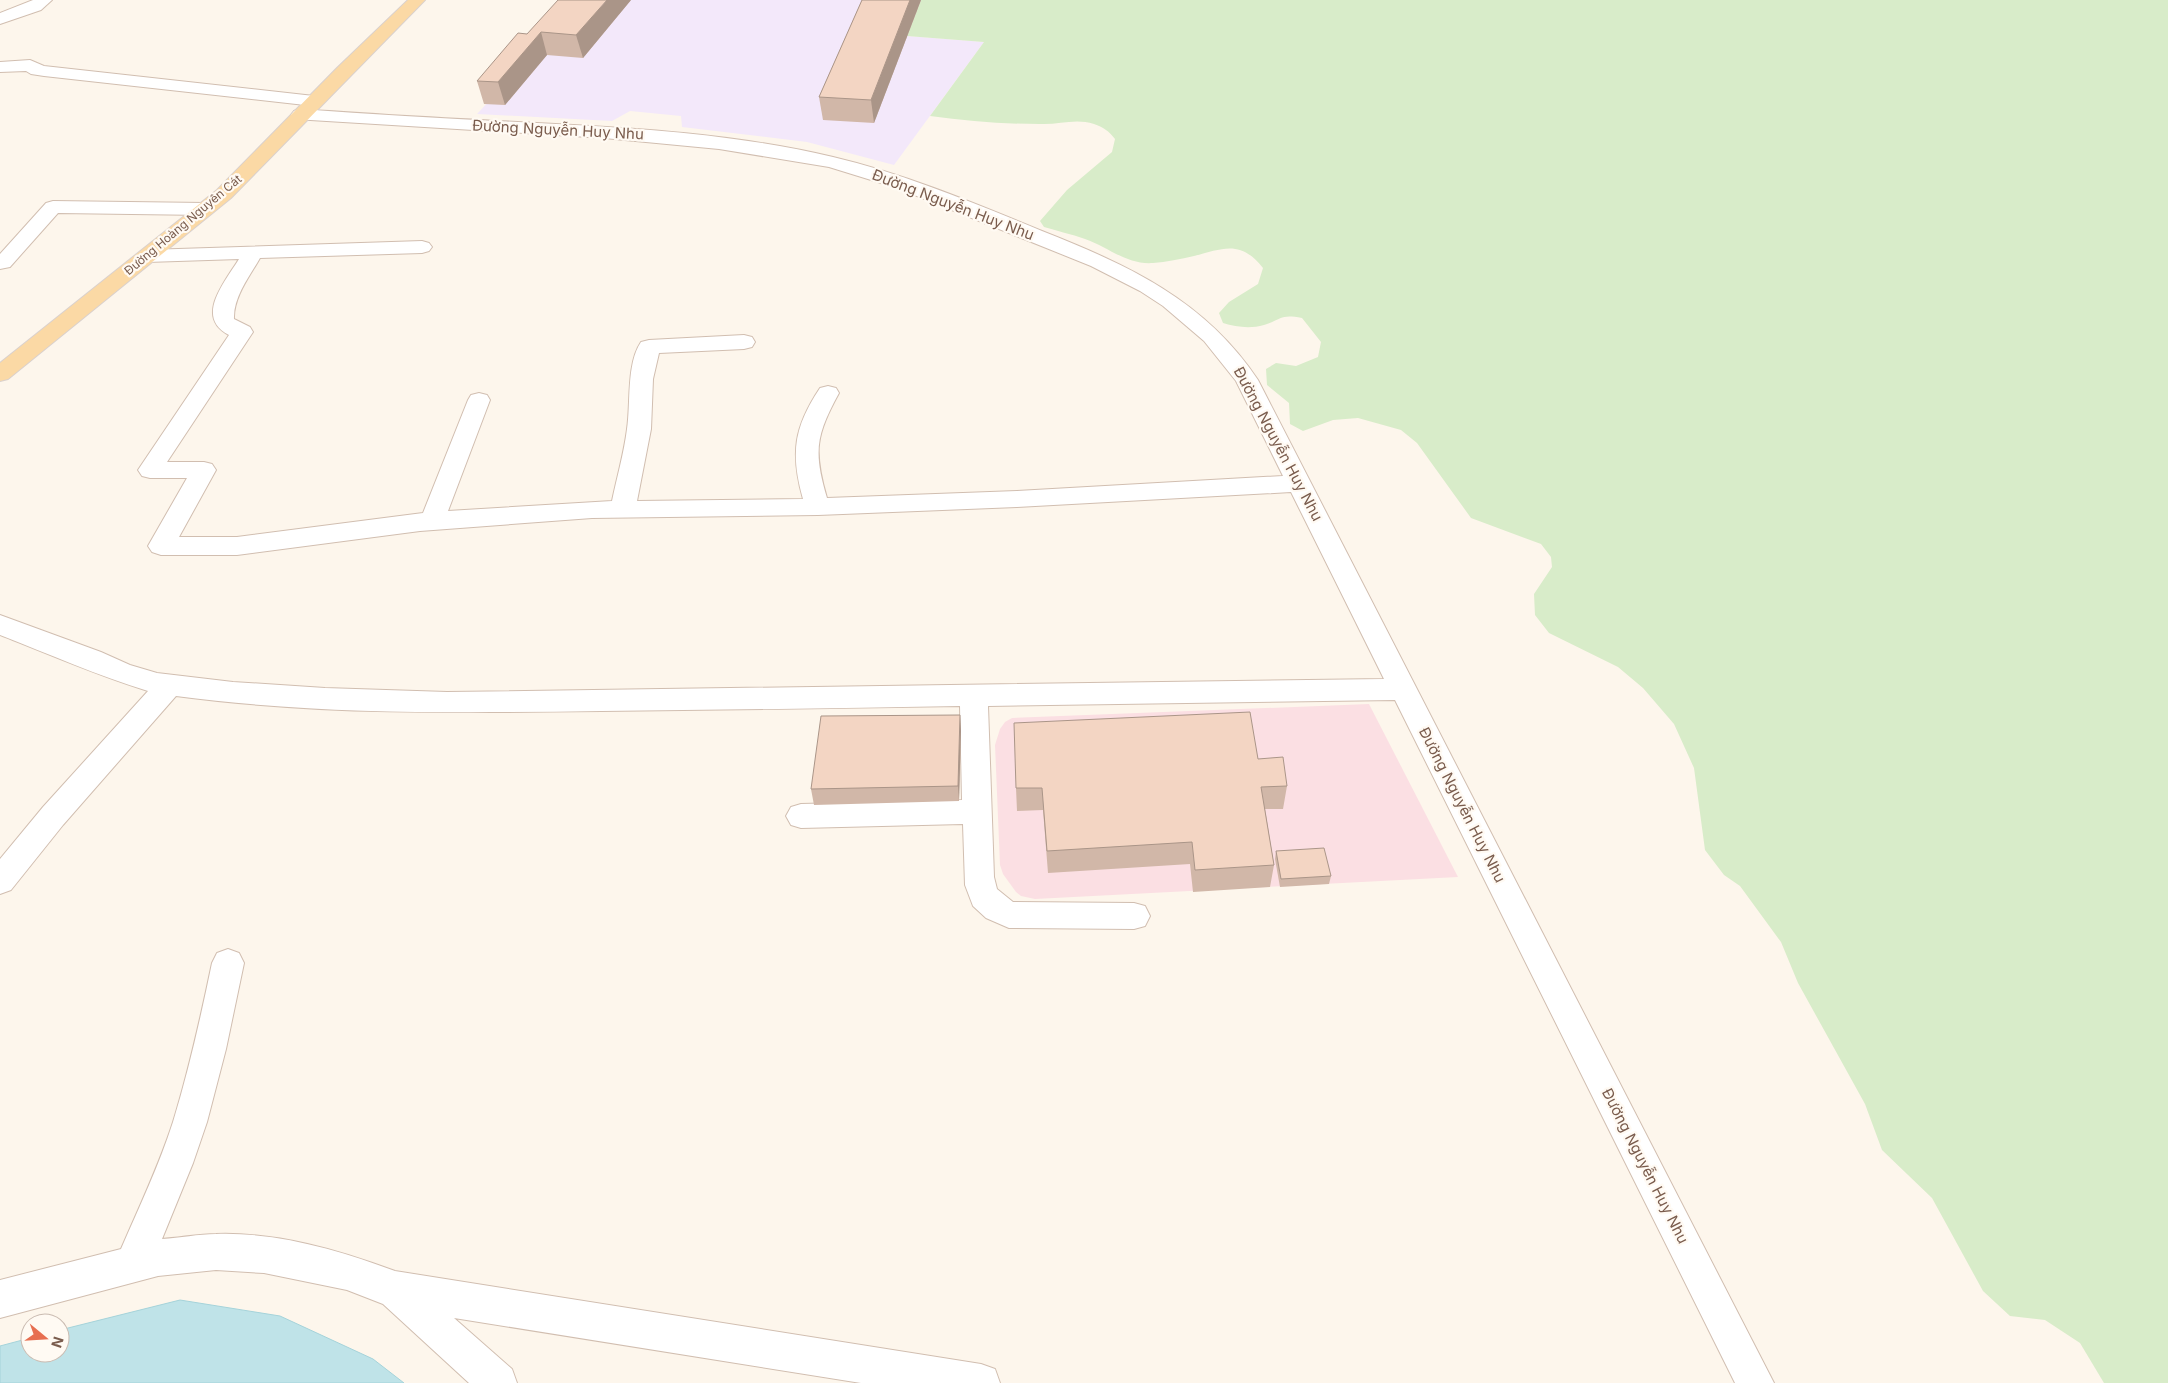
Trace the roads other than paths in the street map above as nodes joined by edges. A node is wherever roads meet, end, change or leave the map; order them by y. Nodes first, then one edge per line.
1 (44, 0) edge
2 (417, 0) edge
3 (0, 18) edge
4 (0, 67) edge
5 (307, 108) junction
6 (205, 209) junction
7 (422, 246) dead end
8 (254, 252) junction
9 (147, 256) junction
10 (0, 263) edge
11 (744, 342) dead end
12 (0, 374) edge
13 (828, 393) dead end
14 (479, 400) dead end
15 (1299, 483) junction
16 (818, 507) junction
17 (623, 509) junction
18 (432, 521) junction
19 (0, 625) edge
20 (170, 685) junction
21 (1403, 689) junction
22 (974, 695) junction
23 (977, 812) junction
24 (801, 816) dead end
25 (0, 880) edge
26 (1134, 916) dead end
27 (228, 963) dead end
28 (133, 1264) junction
29 (395, 1290) junction
30 (0, 1299) edge
31 (498, 1383) edge
32 (981, 1383) edge
33 (1755, 1383) edge

1 - 3 street
2 - 5 main road, Đường Hoàng Nguyên Cát
4 - 5 street, Đường Nguyễn Huy Nhu
5 - 6 main road, Đường Hoàng Nguyên Cát
5 - 15 street, Đường Nguyễn Huy Nhu
6 - 9 main road, Đường Hoàng Nguyên Cát
6 - 10 street
7 - 8 street
8 - 9 street
8 - 18 street
9 - 12 main road, Đường Hoàng Nguyên Cát
11 - 17 street
13 - 16 street
14 - 18 street
15 - 16 street
15 - 21 street, Đường Nguyễn Huy Nhu
16 - 17 street
17 - 18 street
19 - 20 street
20 - 22 street
20 - 25 street
21 - 22 street
21 - 33 street, Đường Nguyễn Huy Nhu
22 - 23 street
23 - 24 street
23 - 26 street
27 - 28 street
28 - 29 street
28 - 30 street
29 - 31 street
29 - 32 street

